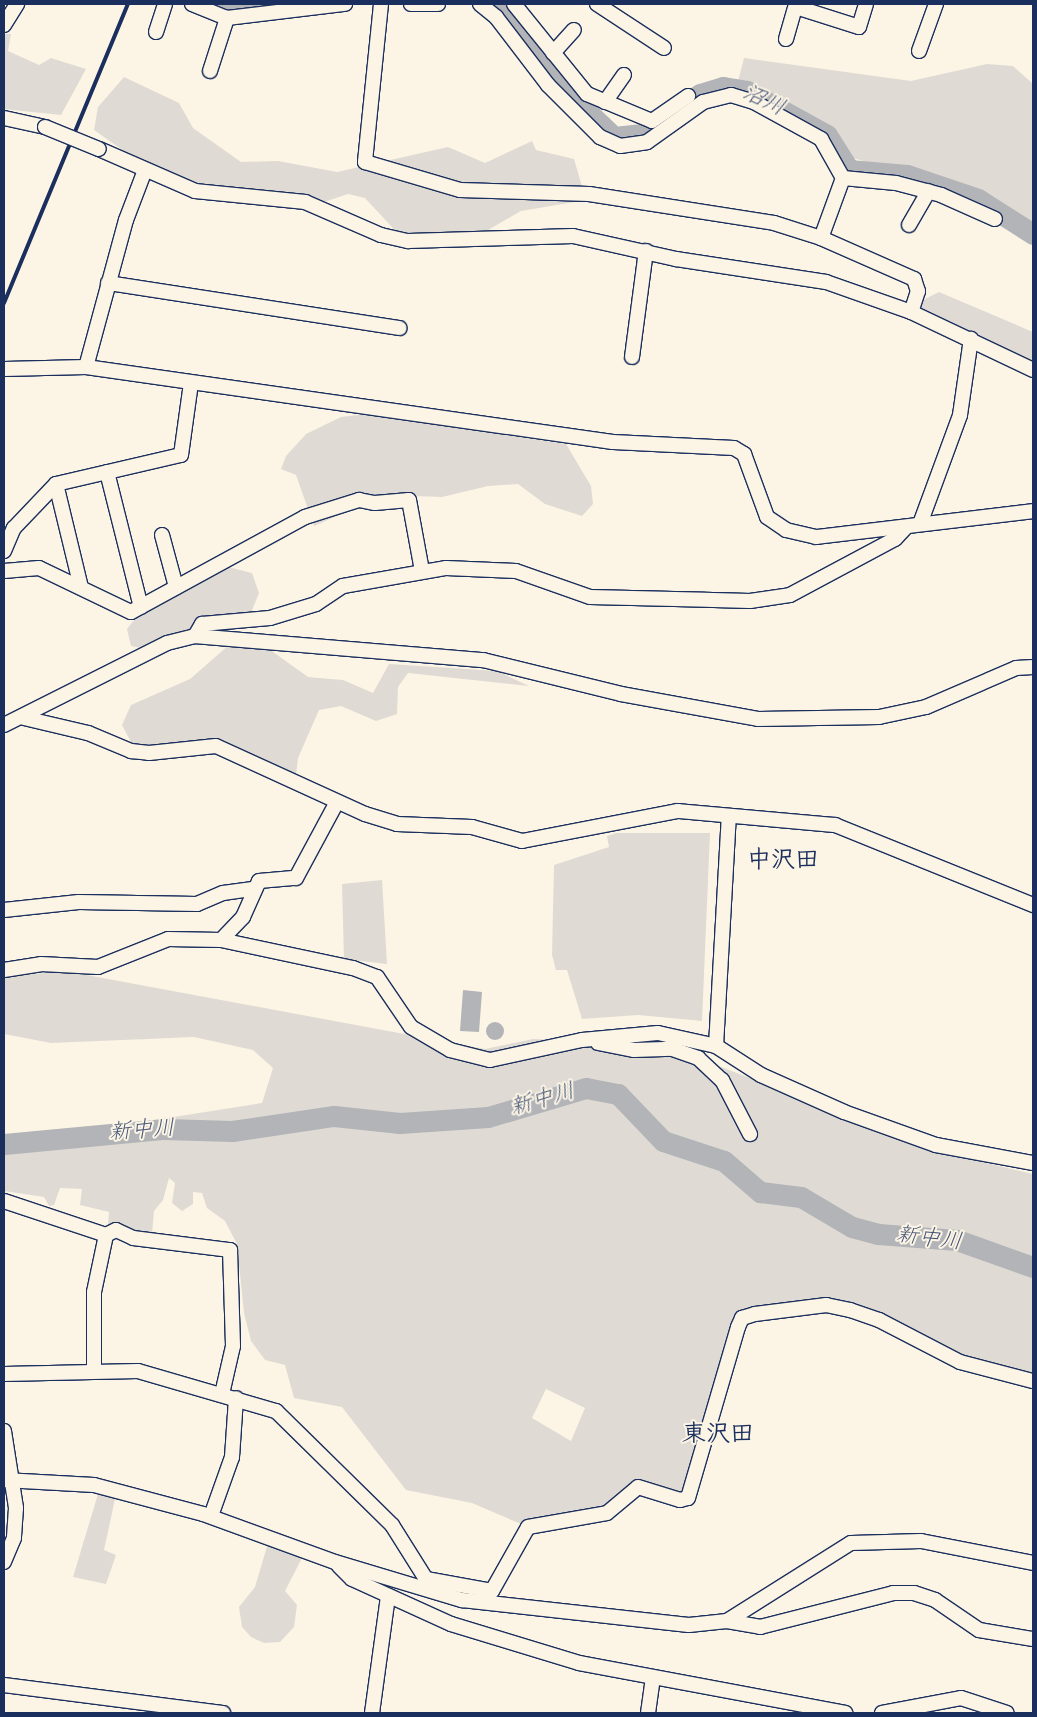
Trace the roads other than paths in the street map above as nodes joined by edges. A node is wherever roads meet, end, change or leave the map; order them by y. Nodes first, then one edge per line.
1 (17, 4) edge
2 (165, 4) edge
3 (192, 4) edge
4 (345, 4) edge
5 (381, 4) edge
6 (411, 4) edge
7 (438, 4) edge
8 (480, 4) edge
9 (514, 4) edge
10 (597, 4) edge
11 (866, 4) edge
12 (936, 4) edge
13 (796, 5) edge
14 (211, 8) edge
15 (227, 18) junction
16 (4, 25) edge
17 (574, 30) dead end
18 (156, 32) dead end
19 (786, 39) dead end
20 (664, 48) dead end
21 (919, 51) dead end
22 (553, 53) junction
23 (210, 71) dead end
24 (624, 75) dead end
25 (688, 96) dead end
26 (605, 102) junction
27 (4, 118) edge
28 (145, 170) junction
29 (843, 178) junction
30 (929, 191) junction
31 (995, 219) dead end
32 (909, 225) dead end
33 (821, 238) junction
34 (646, 252) junction
35 (108, 282) junction
36 (911, 312) junction
37 (400, 328) dead end
38 (971, 339) junction
39 (632, 357) dead end
40 (86, 367) junction
41 (4, 370) edge
42 (1033, 370) edge
43 (191, 383) junction
44 (107, 472) junction
45 (56, 484) junction
46 (1033, 511) edge
47 (913, 526) junction
48 (162, 535) dead end
49 (4, 552) edge
50 (4, 571) edge
51 (422, 571) junction
52 (81, 586) junction
53 (176, 587) junction
54 (140, 606) junction
55 (195, 636) junction
56 (1033, 667) edge
57 (24, 718) junction
58 (4, 725) edge
59 (337, 802) junction
60 (729, 816) junction
61 (253, 889) junction
62 (1033, 905) edge
63 (4, 910) edge
64 (221, 940) junction
65 (4, 970) edge
66 (582, 1040) junction
67 (716, 1046) junction
68 (750, 1134) dead end
69 (1033, 1163) edge
70 (4, 1201) edge
71 (106, 1235) junction
72 (94, 1371) junction
73 (4, 1374) edge
74 (1033, 1381) edge
75 (222, 1394) junction
76 (236, 1398) junction
77 (4, 1431) edge
78 (9, 1480) edge
79 (211, 1516) junction
80 (4, 1562) edge
81 (335, 1562) junction
82 (1033, 1563) edge
83 (425, 1584) junction
84 (388, 1596) junction
85 (727, 1622) junction
86 (1033, 1639) edge
87 (653, 1678) junction
88 (4, 1686) edge
89 (129, 1708) edge
90 (223, 1713) edge
91 (372, 1713) edge
92 (648, 1713) edge
93 (845, 1713) edge
94 (882, 1713) edge
95 (891, 1713) edge
96 (1007, 1713) edge

1 - 16 street
2 - 18 street
3 - 14 street
4 - 15 street
5 - 33 street
6 - 7 street
8 - 29 street
9 - 22 street
10 - 20 street
11 - 13 street
12 - 21 street
13 - 19 street
14 - 15 street
15 - 23 street
17 - 22 street
22 - 26 street
24 - 26 street
25 - 26 street
27 - 28 street, bridge
28 - 34 street
28 - 35 street
29 - 30 street
29 - 33 street
30 - 31 street
30 - 32 street
33 - 36 street
34 - 36 street
34 - 39 street
35 - 37 street
35 - 40 street
36 - 38 street
38 - 42 street
38 - 47 street
40 - 41 street
40 - 43 street
43 - 44 street
43 - 47 street
44 - 45 street
44 - 54 street
45 - 49 street
45 - 52 street
46 - 47 street
47 - 51 street
48 - 53 street
50 - 52 street
51 - 53 street
51 - 55 street
52 - 54 street
53 - 54 street
55 - 56 street
55 - 57 street
57 - 58 street
57 - 59 street
59 - 60 street
59 - 61 street
60 - 62 street
60 - 67 street
61 - 63 street
61 - 64 street
64 - 65 street
64 - 66 street
66 - 67 street
66 - 68 street
67 - 69 street
70 - 71 street
71 - 72 street
71 - 75 street
72 - 73 street
72 - 75 street
74 - 83 street
75 - 76 street
76 - 79 street
76 - 83 street
77 - 78 street
78 - 79 street
78 - 80 street
79 - 81 street
81 - 83 street
81 - 84 street
82 - 85 street
83 - 85 street
84 - 87 street
84 - 91 street
85 - 86 street
87 - 92 street
87 - 93 street
88 - 89 street
89 - 90 street
94 - 95 street
95 - 96 street

